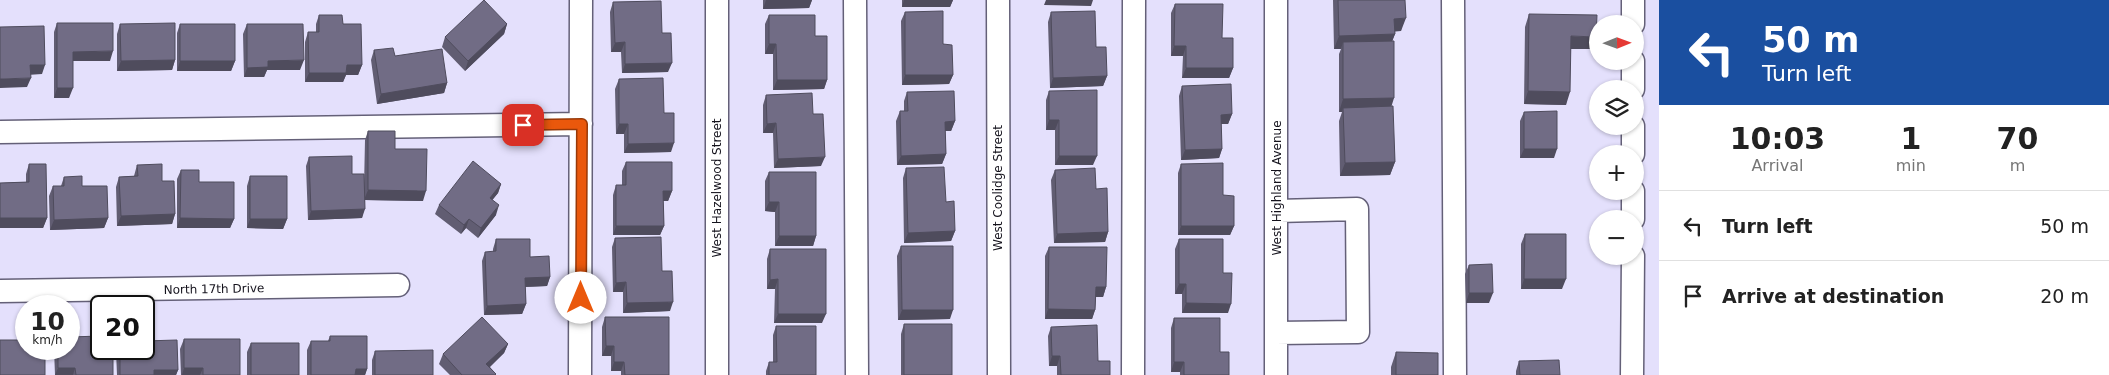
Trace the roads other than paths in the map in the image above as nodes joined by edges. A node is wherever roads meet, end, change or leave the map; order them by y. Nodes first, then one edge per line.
1 (581, 0) edge
2 (717, 0) edge
3 (855, 0) edge
4 (998, 0) edge
5 (1134, 0) edge
6 (1276, 0) edge
7 (1453, 0) edge
8 (1633, 0) edge
9 (1633, 15) edge
10 (582, 124) junction
11 (0, 132) edge
12 (1277, 211) junction
13 (1633, 265) edge
14 (398, 285) dead end
15 (0, 291) edge
16 (1276, 334) junction
17 (580, 375) edge
18 (717, 375) edge
19 (857, 375) edge
20 (999, 375) edge
21 (1133, 375) edge
22 (1276, 375) edge
23 (1455, 375) edge
24 (1632, 375) edge

1 - 10 street
2 - 18 street, West Hazelwood Street
3 - 19 street
4 - 20 street, West Coolidge Street
5 - 21 street
6 - 12 street, West Highland Avenue
7 - 23 street
8 - 9 street
10 - 11 street
10 - 17 street
12 - 16 street, West Highland Avenue
12 - 16 street
13 - 24 street
14 - 15 street, North 17th Drive
16 - 22 street, West Highland Avenue

